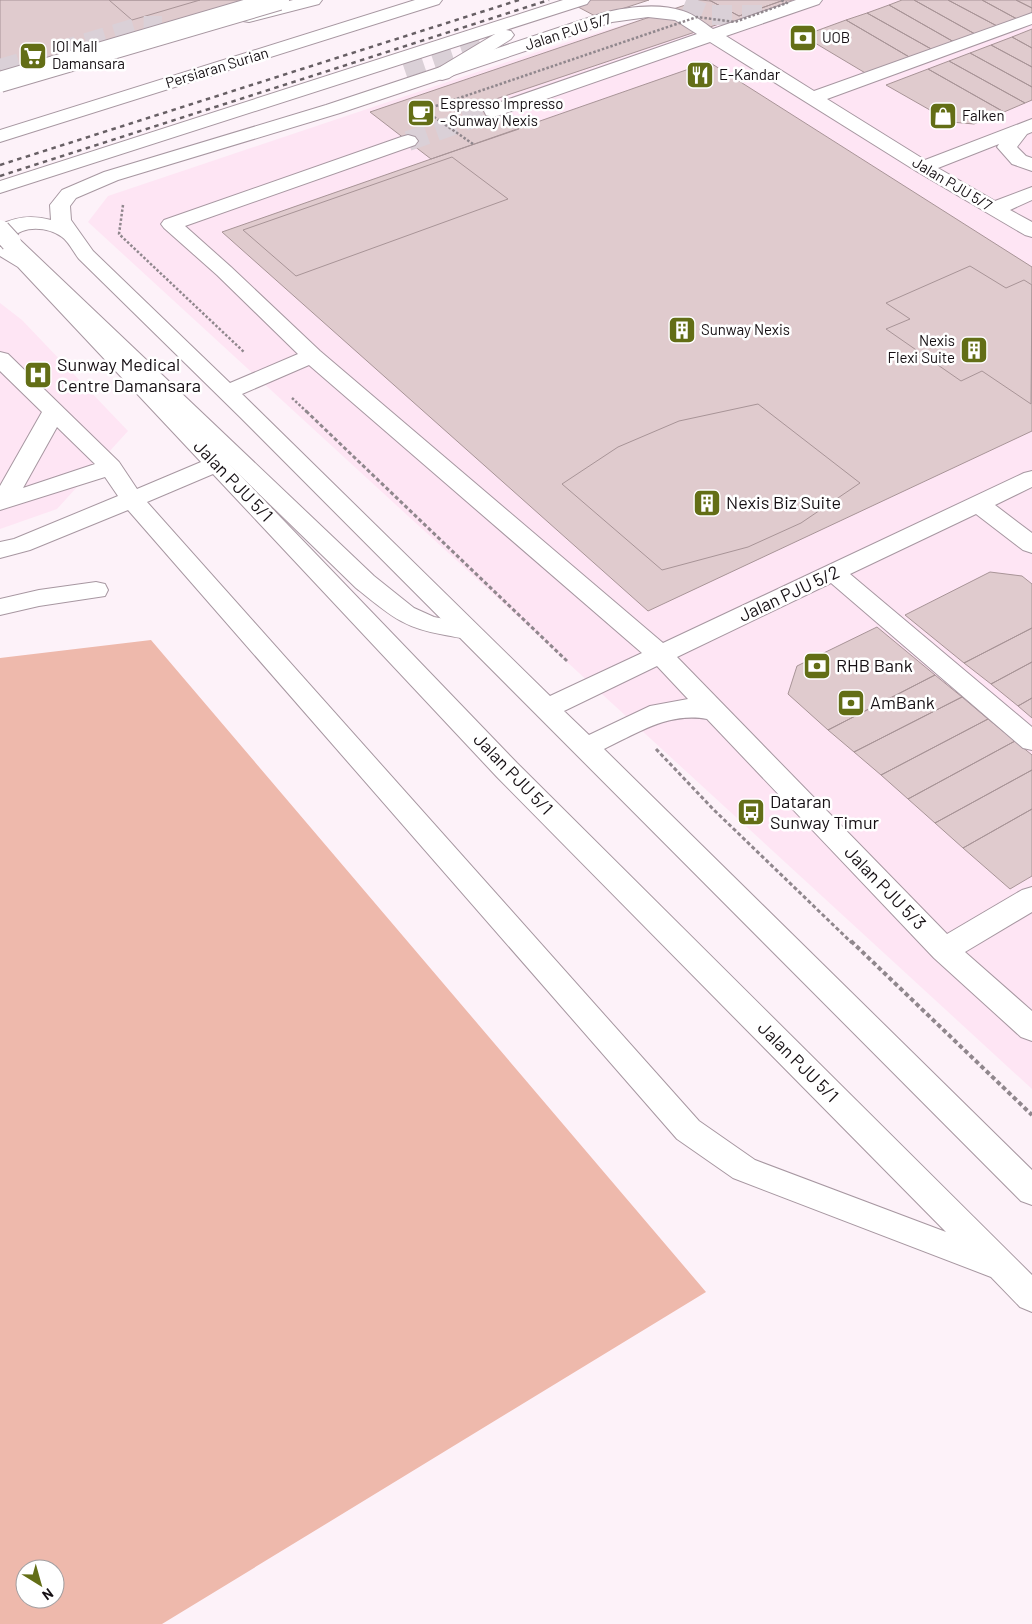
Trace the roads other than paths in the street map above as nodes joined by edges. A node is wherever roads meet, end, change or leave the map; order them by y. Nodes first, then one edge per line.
1 (279, 0) edge
2 (313, 0) edge
3 (433, 0) edge
4 (581, 0) edge
5 (813, 0) edge
6 (542, 12) junction
7 (1032, 18) edge
8 (162, 26) tunnel mouth
9 (710, 34) junction
10 (480, 42) tunnel mouth
11 (442, 74) junction
12 (0, 82) edge
13 (813, 98) junction
14 (493, 111) tunnel mouth
15 (1026, 128) edge
16 (0, 136) edge
17 (408, 141) tunnel mouth
18 (1032, 166) edge
19 (923, 167) junction
20 (0, 187) edge
21 (1032, 193) edge
22 (994, 209) junction
23 (1032, 231) edge
24 (70, 233) junction
25 (3, 242) edge
26 (312, 356) junction
27 (0, 359) edge
28 (227, 392) junction
29 (54, 411) junction
30 (217, 464) junction
31 (111, 467) junction
32 (1032, 478) edge
33 (132, 500) junction
34 (2, 502) edge
35 (978, 504) junction
36 (1032, 545) edge
37 (11, 547) edge
38 (0, 562) edge
39 (834, 573) junction
40 (96, 590) dead end
41 (0, 607) edge
42 (467, 631) junction
43 (661, 655) junction
44 (545, 709) junction
45 (717, 712) junction
46 (1032, 741) edge
47 (586, 747) junction
48 (1032, 898) edge
49 (944, 950) junction
50 (1032, 1029) edge
51 (1032, 1191) edge
52 (1002, 1267) junction
53 (1032, 1298) edge

1 - 12 street, bridge
2 - 8 street
3 - 16 street, Persiaran Surian
4 - 6 street
5 - 9 street
6 - 10 street
6 - 11 street
6 - 20 street
7 - 13 street
9 - 11 street, Jalan PJU 5/7
9 - 13 street, Jalan PJU 5/7
9 - 14 street
11 - 24 street, Jalan PJU 5/7
13 - 19 street, Jalan PJU 5/7
15 - 18 street
15 - 19 street
17 - 26 street, Jalan PJU 5/3
19 - 22 street, Jalan PJU 5/7
21 - 22 street
22 - 23 street, Jalan PJU 5/7
24 - 25 street
24 - 28 street, Jalan PJU 5/7
25 - 30 street, Jalan PJU 5/1
25 - 42 street
26 - 28 street
26 - 43 street, Jalan PJU 5/3
27 - 29 street
28 - 42 street
29 - 31 street
29 - 34 street
30 - 33 street
30 - 52 street, Jalan PJU 5/1
31 - 33 street
31 - 34 street
32 - 35 street, Jalan PJU 5/2
33 - 37 street
33 - 52 street
35 - 36 street
35 - 39 street, Jalan PJU 5/2
37 - 38 street
39 - 43 street, Jalan PJU 5/2
39 - 46 street
40 - 41 street
42 - 44 street
43 - 44 street, Jalan PJU 5/2
43 - 45 street, Jalan PJU 5/3
44 - 47 street
45 - 47 street
45 - 49 street, Jalan PJU 5/3
47 - 51 street
48 - 49 street
49 - 50 street, Jalan PJU 5/3
52 - 53 street, Jalan PJU 5/1

